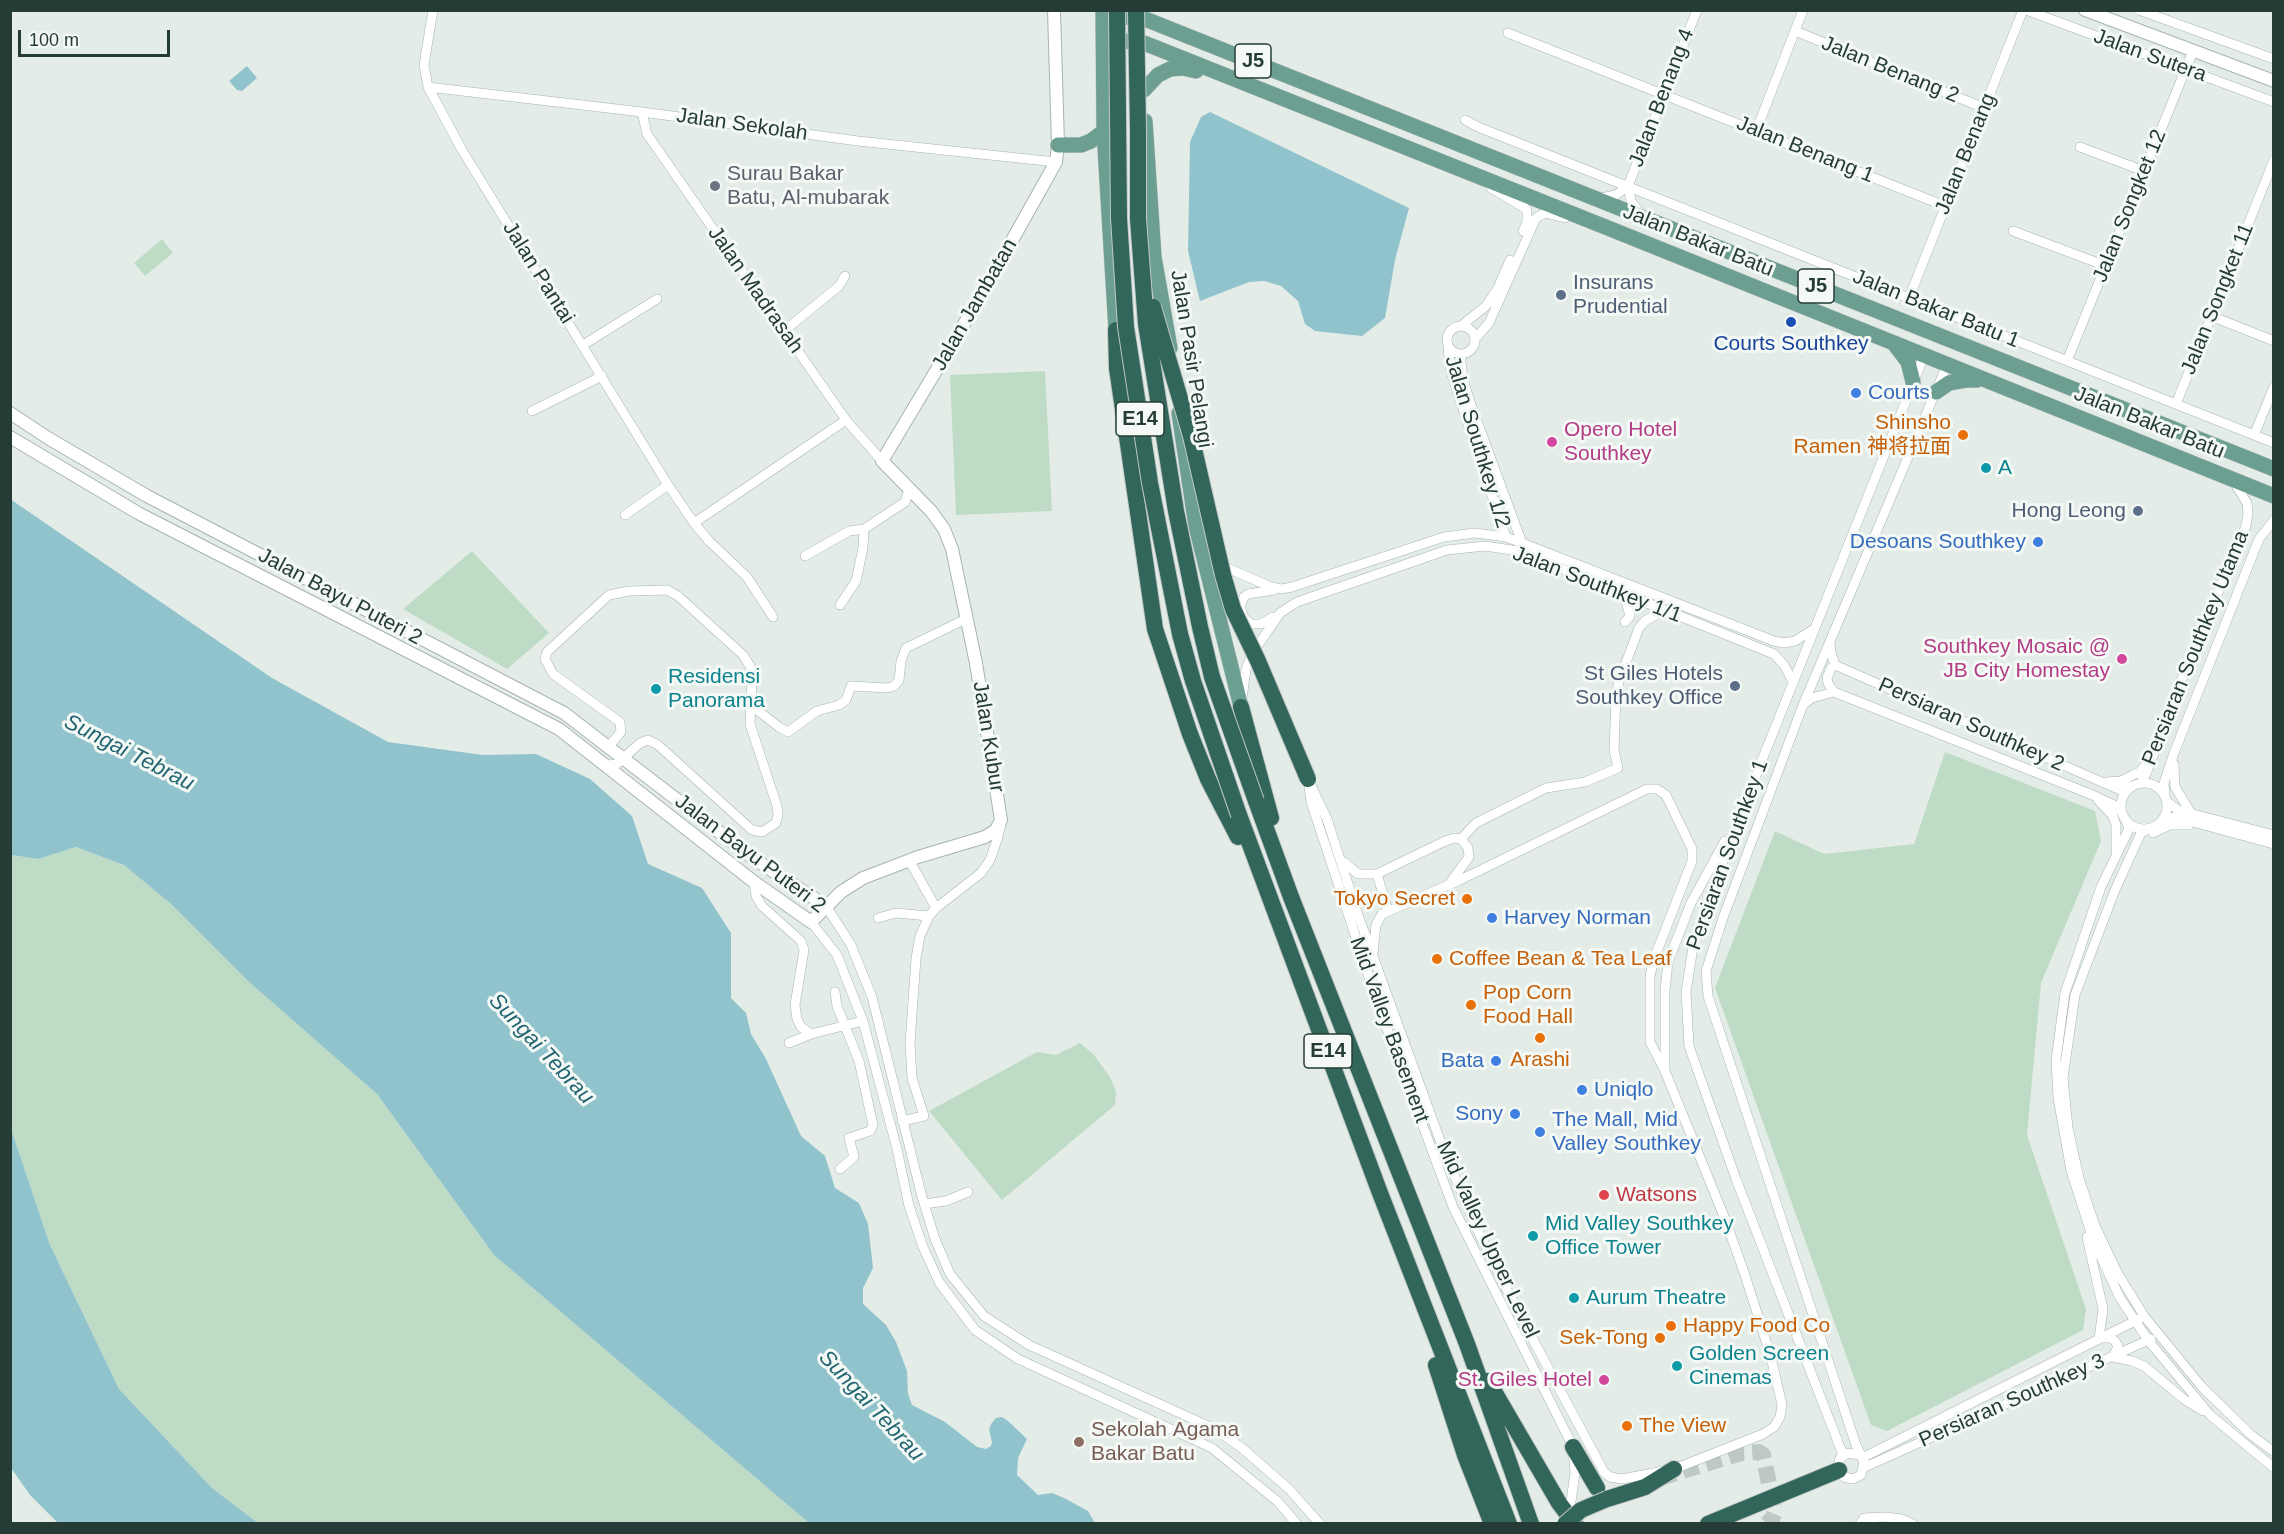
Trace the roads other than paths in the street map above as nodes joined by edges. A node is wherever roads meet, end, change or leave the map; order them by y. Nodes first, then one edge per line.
1 (433, 10) edge
2 (1054, 10) edge
3 (1697, 10) edge
4 (1803, 10) edge
5 (2024, 10) edge
6 (2085, 10) edge
7 (2139, 10) edge
8 (1108, 12) edge
9 (1145, 13) edge
10 (1795, 31) junction
11 (1508, 33) dead end
12 (1103, 39) junction
13 (1144, 43) junction
14 (2193, 51) junction
15 (2274, 59) edge
16 (2185, 70) junction
17 (1236, 81) junction
18 (2274, 81) edge
19 (428, 87) junction
20 (1144, 90) junction
21 (1664, 94) junction
22 (2274, 102) edge
23 (1984, 108) junction
24 (642, 112) junction
25 (1465, 120) dead end
26 (1104, 131) junction
27 (1756, 131) junction
28 (1058, 145) junction
29 (2080, 147) dead end
30 (2274, 160) edge
31 (1056, 162) junction
32 (2144, 171) junction
33 (1476, 176) junction
34 (1628, 186) junction
35 (1592, 197) junction
36 (1945, 206) junction
37 (1643, 216) junction
38 (1608, 228) junction
39 (2013, 231) dead end
40 (2106, 266) junction
41 (1142, 271) junction
42 (845, 276) dead end
43 (1909, 298) junction
44 (657, 299) dead end
45 (2211, 316) junction
46 (1910, 325) junction
47 (1461, 326) junction
48 (1116, 330) joint
49 (784, 331) junction
50 (1476, 339) junction
51 (2274, 341) edge
52 (1894, 344) junction
53 (583, 345) junction
54 (1448, 346) junction
55 (1939, 348) junction
56 (1978, 352) junction
57 (1460, 354) junction
58 (1924, 356) junction
59 (2067, 361) junction
60 (1947, 365) junction
61 (602, 376) junction
62 (1989, 381) junction
63 (1913, 382) junction
64 (2274, 387) edge
65 (1936, 392) junction
66 (2176, 404) junction
67 (532, 411) dead end
68 (10, 413) edge
69 (846, 420) junction
70 (2254, 435) junction
71 (10, 437) edge
72 (2274, 443) edge
73 (882, 461) junction
74 (2274, 469) edge
75 (2231, 478) junction
76 (668, 485) junction
77 (909, 490) junction
78 (2274, 496) edge
79 (1868, 498) junction
80 (1886, 505) junction
81 (625, 515) dead end
82 (2274, 520) edge
83 (694, 523) junction
84 (864, 529) junction
85 (1506, 537) junction
86 (1522, 543) junction
87 (1202, 555) junction
88 (805, 556) dead end
89 (1281, 589) junction
90 (1624, 594) junction
91 (840, 605) dead end
92 (1664, 610) junction
93 (1280, 613) junction
94 (773, 617) dead end
95 (968, 618) junction
96 (1625, 622) dead end
97 (1816, 628) junction
98 (1831, 640) junction
99 (1835, 665) junction
100 (1793, 682) junction
101 (1834, 692) junction
102 (1803, 705) junction
103 (1241, 707) junction
104 (757, 710) dead end
105 (609, 746) junction
106 (2154, 753) junction
107 (2174, 753) junction
108 (625, 759) junction
109 (608, 765) junction
110 (1308, 779) junction
111 (2103, 783) junction
112 (2136, 785) junction
113 (2095, 796) junction
114 (2166, 799) junction
115 (2191, 813) junction
116 (2124, 816) junction
117 (1001, 820) junction
118 (1737, 820) junction
119 (2163, 820) junction
120 (2197, 824) junction
121 (2148, 829) junction
122 (2274, 835) edge
123 (1461, 838) junction
124 (2274, 844) edge
125 (2134, 847) junction
126 (2115, 857) junction
127 (1341, 859) junction
128 (909, 860) junction
129 (1377, 874) junction
130 (754, 882) junction
131 (1448, 885) junction
132 (1291, 897) junction
133 (826, 906) junction
134 (936, 908) junction
135 (1276, 909) junction
136 (1388, 911) junction
137 (929, 916) junction
138 (878, 918) dead end
139 (811, 922) junction
140 (1373, 953) junction
141 (835, 992) dead end
142 (863, 1021) junction
143 (845, 1025) junction
144 (810, 1034) junction
145 (789, 1043) dead end
146 (1665, 1071) junction
147 (902, 1122) junction
148 (840, 1169) dead end
149 (968, 1192) dead end
150 (1380, 1193) junction
151 (924, 1204) junction
152 (2081, 1207) junction
153 (1516, 1308) junction
154 (2144, 1316) junction
155 (2135, 1321) junction
156 (2159, 1336) junction
157 (2099, 1338) junction
158 (2148, 1340) junction
159 (1467, 1344) junction
160 (2114, 1357) junction
161 (1535, 1371) junction
162 (2210, 1415) junction
163 (1856, 1445) junction
164 (1839, 1446) junction
165 (1573, 1447) junction
166 (1872, 1452) junction
167 (2274, 1452) edge
168 (1862, 1460) junction
169 (1837, 1467) junction
170 (2274, 1468) edge
171 (1674, 1469) junction
172 (1602, 1494) junction
173 (1569, 1521) edge
174 (1297, 1524) edge
175 (1320, 1524) edge
176 (1492, 1524) edge
177 (1509, 1524) edge
178 (1531, 1524) edge
179 (1708, 1524) edge
180 (1860, 1524) edge
181 (1913, 1524) edge

1 - 19 street, Jalan Pantai
2 - 28 street, Jalan Jambatan
3 - 21 street, Jalan Benang 4
4 - 10 street
5 - 16 street, Jalan Sutera
5 - 23 street, Jalan Benang
6 - 14 street, Jalan Sutera
7 - 15 street, Jalan Sutera
8 - 9 main road, Jalan Bakar Batu / J5
8 - 12 main road
8 - 135 highway, E14, bridge
9 - 13 main road, Jalan Pasir Pelangi
9 - 35 main road, Jalan Bakar Batu / J5
9 - 41 highway, E14, bridge
10 - 23 street, Jalan Benang 2
10 - 27 street
11 - 21 street, Jalan Benang 1
12 - 13 main road, Jalan Bakar Batu / J5
12 - 26 main road
13 - 17 main road, Jalan Bakar Batu / J5
13 - 20 main road, Jalan Pasir Pelangi
14 - 16 street, Jalan Songket 12
14 - 18 street, Jalan Sutera
16 - 22 street, Jalan Sutera
16 - 32 street, Jalan Songket 12
17 - 20 main road
17 - 33 main road, Jalan Bakar Batu / J5
19 - 24 street, Jalan Sekolah
19 - 53 street, Jalan Pantai
20 - 87 main road, Jalan Pasir Pelangi
21 - 27 street, Jalan Benang 1
21 - 34 street, Jalan Benang 4
23 - 36 street, Jalan Benang
24 - 31 street, Jalan Sekolah
24 - 49 street, Jalan Madrasah
25 - 34 street, Jalan Bakar Batu 1
26 - 28 main road
26 - 48 main road
27 - 36 street, Jalan Benang 1
28 - 31 street, Jalan Jambatan
29 - 32 street
30 - 45 street, Jalan Songket 11
31 - 73 street, Jalan Jambatan
32 - 40 street, Jalan Songket 12
33 - 38 main road, Jalan Bakar Batu / J5
33 - 47 street
34 - 35 street, Jalan Benang 4
34 - 37 street, Jalan Benang 4
34 - 43 street, Jalan Bakar Batu 1
35 - 37 main road, Jalan Bakar Batu / J5
36 - 43 street, Jalan Benang
37 - 46 main road, Jalan Bakar Batu / J5
38 - 50 street
38 - 52 main road, Jalan Bakar Batu / J5
39 - 40 street
40 - 59 street, Jalan Songket 12
41 - 110 highway, bridge
41 - 132 highway, E14, bridge
42 - 49 street
43 - 59 street, Jalan Bakar Batu 1
44 - 53 street
45 - 51 street
45 - 66 street, Jalan Songket 11
46 - 55 main road
46 - 56 main road, Jalan Bakar Batu / J5
47 - 50 street
47 - 54 street
48 - 135 highway
49 - 69 street, Jalan Madrasah
50 - 57 street
52 - 58 main road, Jalan Bakar Batu / J5
52 - 63 main road
53 - 61 street, Jalan Pantai
54 - 57 street
54 - 85 street, Jalan Southkey 1/2
55 - 56 main road
55 - 58 main road
55 - 60 main road
56 - 74 main road, Jalan Bakar Batu / J5
57 - 86 street, Jalan Southkey 1/2
58 - 60 main road, Jalan Bakar Batu / J5
58 - 63 street, Persiaran Southkey 1
59 - 66 street, Jalan Bakar Batu 1
60 - 62 main road, Jalan Bakar Batu / J5
60 - 65 street, Persiaran Southkey 1
61 - 67 street
61 - 76 street, Jalan Pantai
62 - 65 main road
62 - 75 main road, Jalan Bakar Batu / J5
63 - 79 street, Persiaran Southkey 1
64 - 70 street
65 - 80 street, Persiaran Southkey 1
66 - 70 street, Jalan Bakar Batu 1
68 - 105 street, Jalan Bayu Puteri 2
69 - 73 street, Jalan Madrasah
69 - 83 street
70 - 72 street, Jalan Bakar Batu 1
71 - 109 street, Jalan Bayu Puteri 2
73 - 77 street, Jalan Kubur
75 - 78 main road, Jalan Bakar Batu / J5
75 - 106 street, Persiaran Southkey Utama
76 - 81 street
76 - 83 street, Jalan Pantai
77 - 84 street
77 - 95 street, Jalan Kubur
79 - 80 street
79 - 97 street, Persiaran Southkey 1
80 - 98 street, Persiaran Southkey 1
82 - 107 street, Persiaran Southkey Utama
83 - 94 street, Jalan Pantai
84 - 88 street
84 - 91 street
85 - 86 street, Jalan Southkey 1/1
85 - 89 street, Jalan Southkey 1/1
86 - 97 street, Jalan Southkey 1/1
87 - 89 street
87 - 103 main road, Jalan Pasir Pelangi
89 - 93 street, Jalan Southkey 1/1
90 - 92 street, Jalan Southkey 1/1
90 - 93 street, Jalan Southkey 1/1
90 - 96 street
92 - 100 street, Jalan Southkey 1/1
92 - 123 street
93 - 103 street, Jalan Southkey 1/1
95 - 104 street
95 - 117 street, Jalan Kubur
97 - 100 street, Persiaran Southkey 1
98 - 99 street
98 - 102 street, Persiaran Southkey 1
99 - 101 street
99 - 111 street, Persiaran Southkey 2
100 - 118 street, Persiaran Southkey 1
101 - 102 street
101 - 113 street, Persiaran Southkey 2
102 - 163 street, Persiaran Southkey 1
103 - 132 highway
105 - 108 street, Jalan Bayu Puteri 2
105 - 108 street
106 - 111 street
106 - 112 street, Persiaran Southkey Utama
107 - 114 street, Persiaran Southkey Utama
107 - 115 street
108 - 109 street
108 - 133 street, Jalan Bayu Puteri 2
109 - 130 street, Jalan Bayu Puteri 2
110 - 127 street, Mid Valley Upper Level
110 - 161 street, Mid Valley Basement
111 - 112 street, Persiaran Southkey 2
112 - 114 street
112 - 116 street
113 - 116 street, Persiaran Southkey 2
113 - 126 street
114 - 115 street
114 - 119 street
115 - 122 street
116 - 121 street
116 - 126 street
117 - 128 street, Jalan Kubur
117 - 134 street
118 - 146 street
118 - 164 street, Persiaran Southkey 1
119 - 120 street
119 - 121 street
120 - 124 street
120 - 125 street
121 - 125 street
123 - 129 street
123 - 131 street, Mid Valley Upper Level
125 - 154 street
126 - 152 street
127 - 129 street
127 - 140 street, Mid Valley Upper Level
128 - 133 street, Jalan Kubur
128 - 134 street
129 - 136 street
130 - 139 street, Jalan Bayu Puteri 2
130 - 144 street
131 - 136 street, Mid Valley Upper Level
131 - 146 street, Mid Valley Upper Level
132 - 159 highway, E14
133 - 139 street, Jalan Kubur
133 - 147 street, Jalan Bayu Puteri 2
134 - 137 street
135 - 150 highway, E14
136 - 140 street, Mid Valley Upper Level
137 - 138 street
137 - 147 street
139 - 142 street, Jalan Bayu Puteri 2
140 - 153 street, Mid Valley Upper Level
141 - 143 street
142 - 143 street
142 - 174 street, Jalan Bayu Puteri 2
143 - 144 street
143 - 148 street
144 - 145 street
146 - 171 street, Mid Valley Upper Level
147 - 151 street, Jalan Bayu Puteri 2
149 - 151 street
150 - 176 highway
150 - 177 highway, E14
151 - 175 street, Jalan Bayu Puteri 2
152 - 155 street
152 - 157 street
153 - 161 street
153 - 171 street, Mid Valley Upper Level
154 - 155 street, Persiaran Southkey 3
154 - 156 street
155 - 157 street, Persiaran Southkey 3
155 - 158 street
156 - 158 street, Persiaran Southkey 3
156 - 167 street
157 - 160 street
157 - 166 street, Persiaran Southkey 3
158 - 160 street, Persiaran Southkey 3
158 - 162 street
159 - 173 highway
159 - 178 highway, E14
160 - 162 street
160 - 168 street, Persiaran Southkey 3
161 - 165 street
162 - 170 street
163 - 166 street
163 - 168 street, Persiaran Southkey 1
164 - 169 street, Persiaran Southkey 1
164 - 169 street
165 - 172 highway
165 - 173 street
166 - 168 street, Persiaran Southkey 3
168 - 169 street
168 - 169 street
169 - 179 highway
171 - 172 highway
172 - 173 highway, bridge
180 - 181 street

